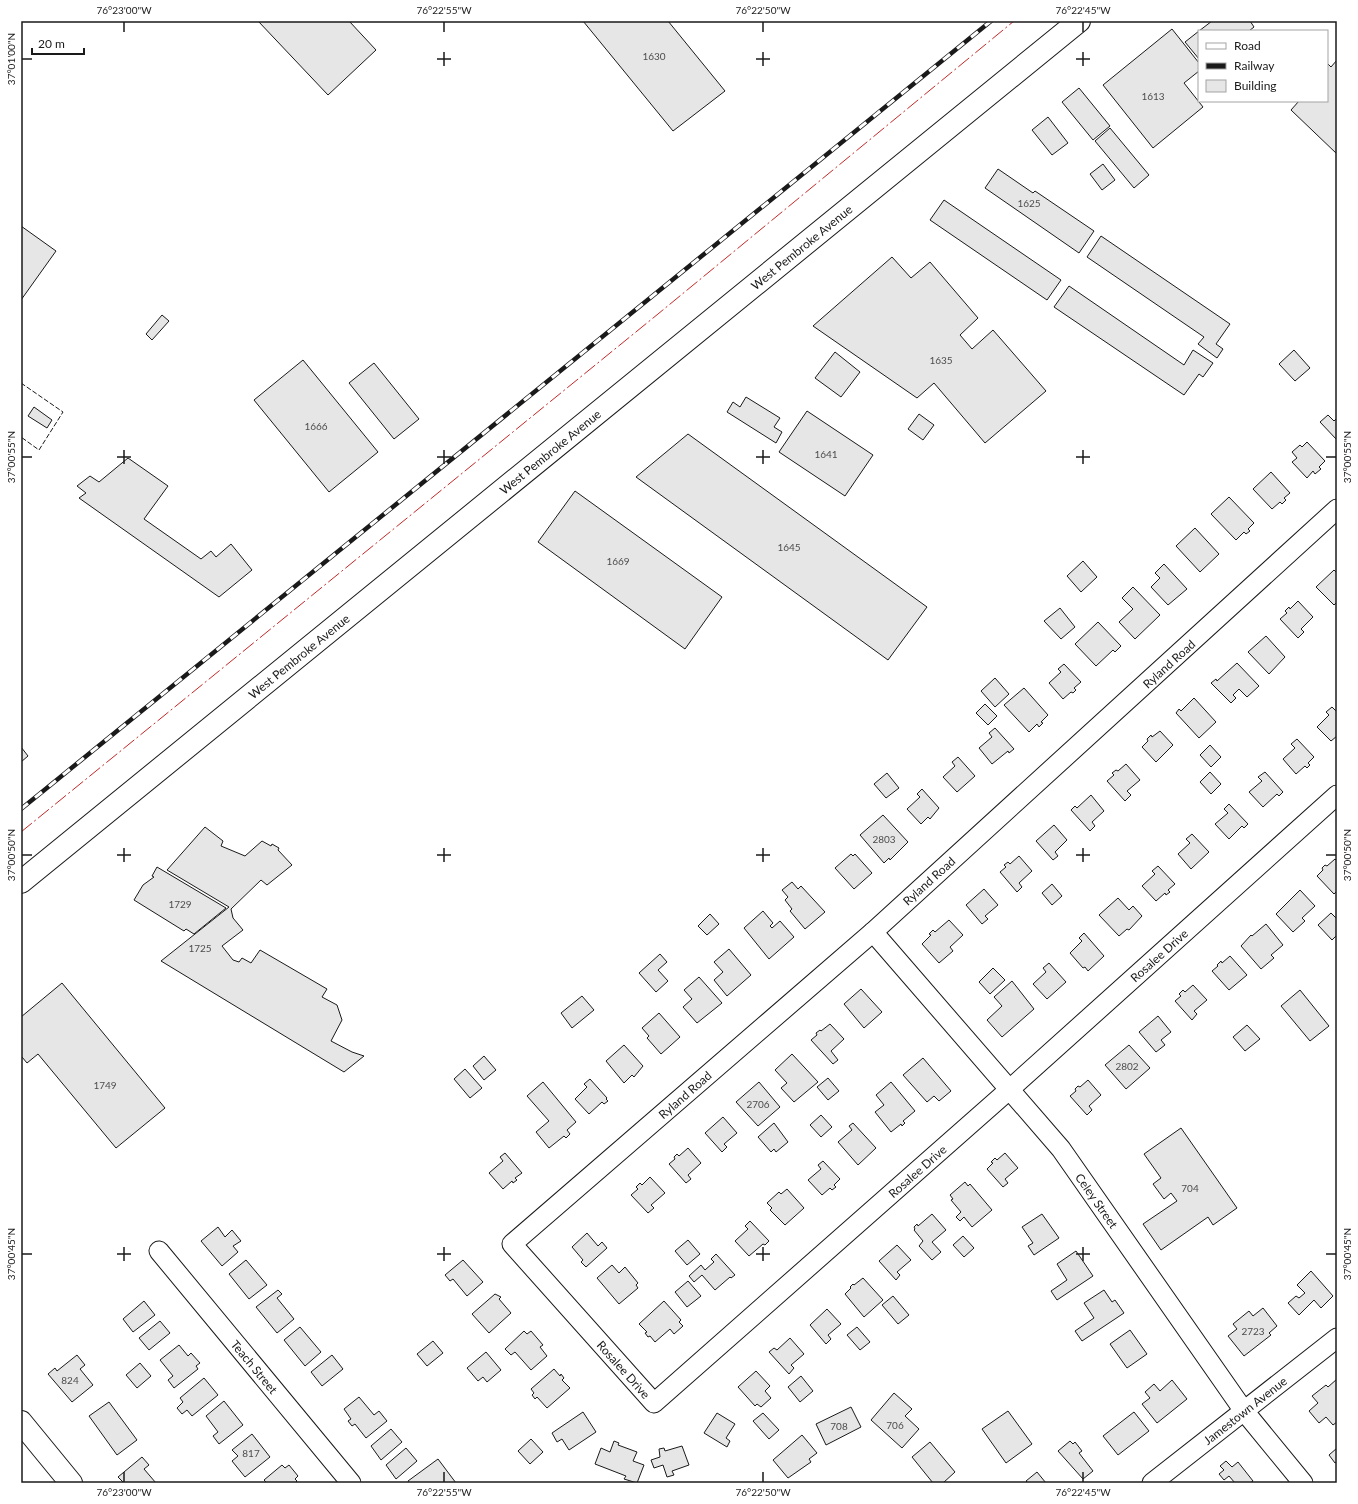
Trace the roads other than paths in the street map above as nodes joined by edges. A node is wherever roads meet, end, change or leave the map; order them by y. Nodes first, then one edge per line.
1 (1079, 21) edge
2 (1337, 509) edge
3 (1337, 795) edge
4 (21, 882) edge
5 (873, 932) junction
6 (1010, 1089) junction
7 (512, 1244) joint
8 (159, 1251) dead end
9 (1337, 1338) edge
10 (1244, 1411) junction
11 (21, 1422) edge
12 (71, 1483) edge
13 (351, 1483) edge
14 (1152, 1483) edge
15 (1303, 1483) edge

1 - 4 main road, West Pembroke Avenue
2 - 5 street, Ryland Road
3 - 6 street, Rosalee Drive
5 - 6 street, Celey Street
5 - 7 street, Ryland Road
6 - 7 street, Rosalee Drive
6 - 10 street, Celey Street
8 - 13 street, Teach Street
9 - 10 street, Jamestown Avenue
10 - 14 street, Jamestown Avenue
10 - 15 street, Celey Street
11 - 12 main road

